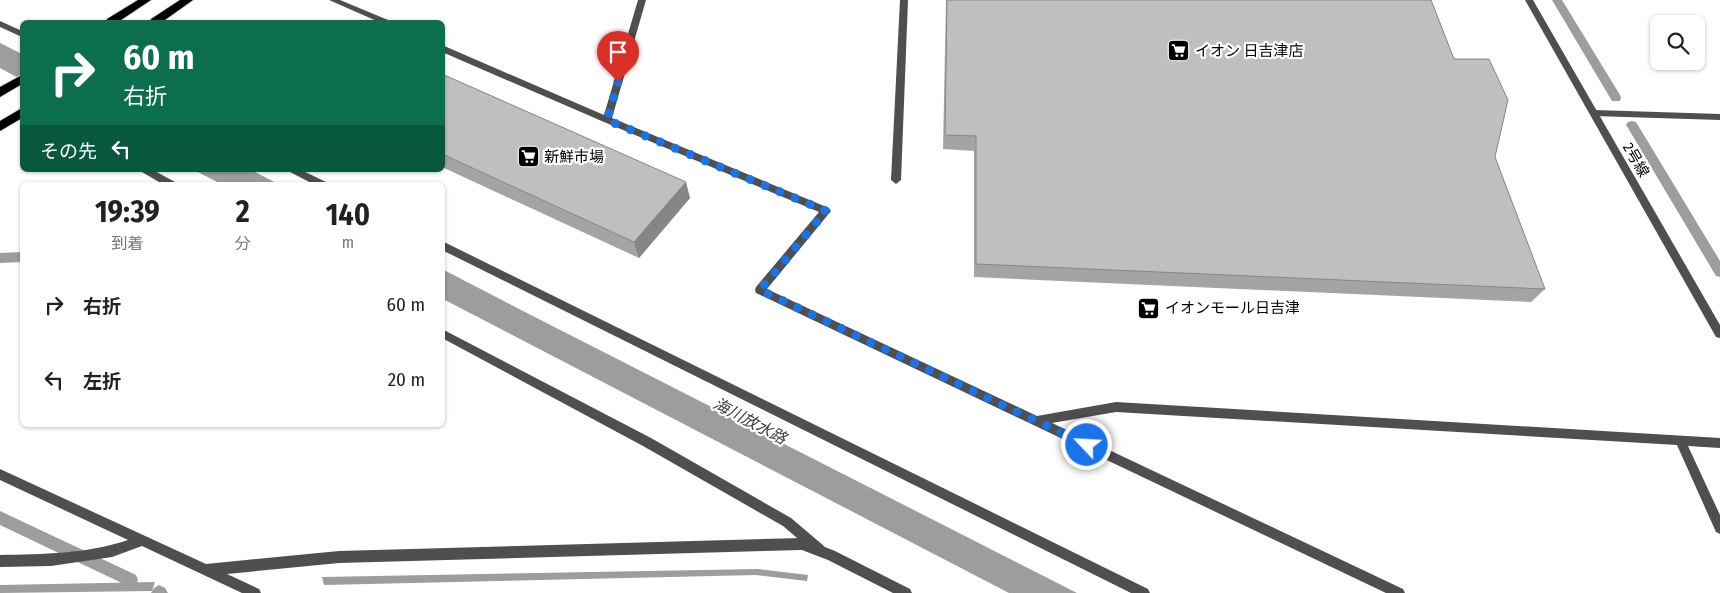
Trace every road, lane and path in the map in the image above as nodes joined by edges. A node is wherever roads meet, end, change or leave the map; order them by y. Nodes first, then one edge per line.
1 (146, 0) edge
2 (188, 0) edge
3 (334, 0) edge
4 (642, 0) edge
5 (904, 0) edge
6 (1529, 0) edge
7 (114, 20) edge
8 (158, 20) edge
9 (380, 20) edge
10 (0, 24) edge
11 (20, 33) edge
12 (445, 49) edge
13 (20, 80) edge
14 (1, 93) edge
15 (20, 113) edge
16 (1594, 113) junction
17 (1720, 117) edge
18 (607, 120) junction
19 (0, 127) edge
20 (149, 172) edge
21 (297, 172) edge
22 (896, 180) dead end
23 (167, 182) edge
24 (317, 182) edge
25 (445, 246) edge
26 (1720, 334) edge
27 (445, 335) edge
28 (1036, 421) junction
29 (1680, 441) junction
30 (1720, 443) edge
31 (0, 474) edge
32 (1720, 528) edge
33 (140, 541) junction
34 (822, 551) junction
35 (0, 561) edge
36 (204, 570) junction
37 (255, 593) edge
38 (906, 593) edge
39 (1144, 593) edge
40 (1399, 593) edge

1 - 7 highway
2 - 8 highway
3 - 9 street
4 - 18 street
5 - 22 street
6 - 16 street, 2号線
10 - 11 street
12 - 18 street
13 - 14 highway
15 - 19 highway
16 - 17 street
16 - 26 street, 2号線
18 - 28 street
20 - 23 street
21 - 24 street
25 - 39 street
27 - 34 street
28 - 29 street
28 - 40 street
29 - 30 street
29 - 32 street
31 - 33 street
33 - 35 street
33 - 36 street
34 - 36 street
34 - 38 street
36 - 37 street

